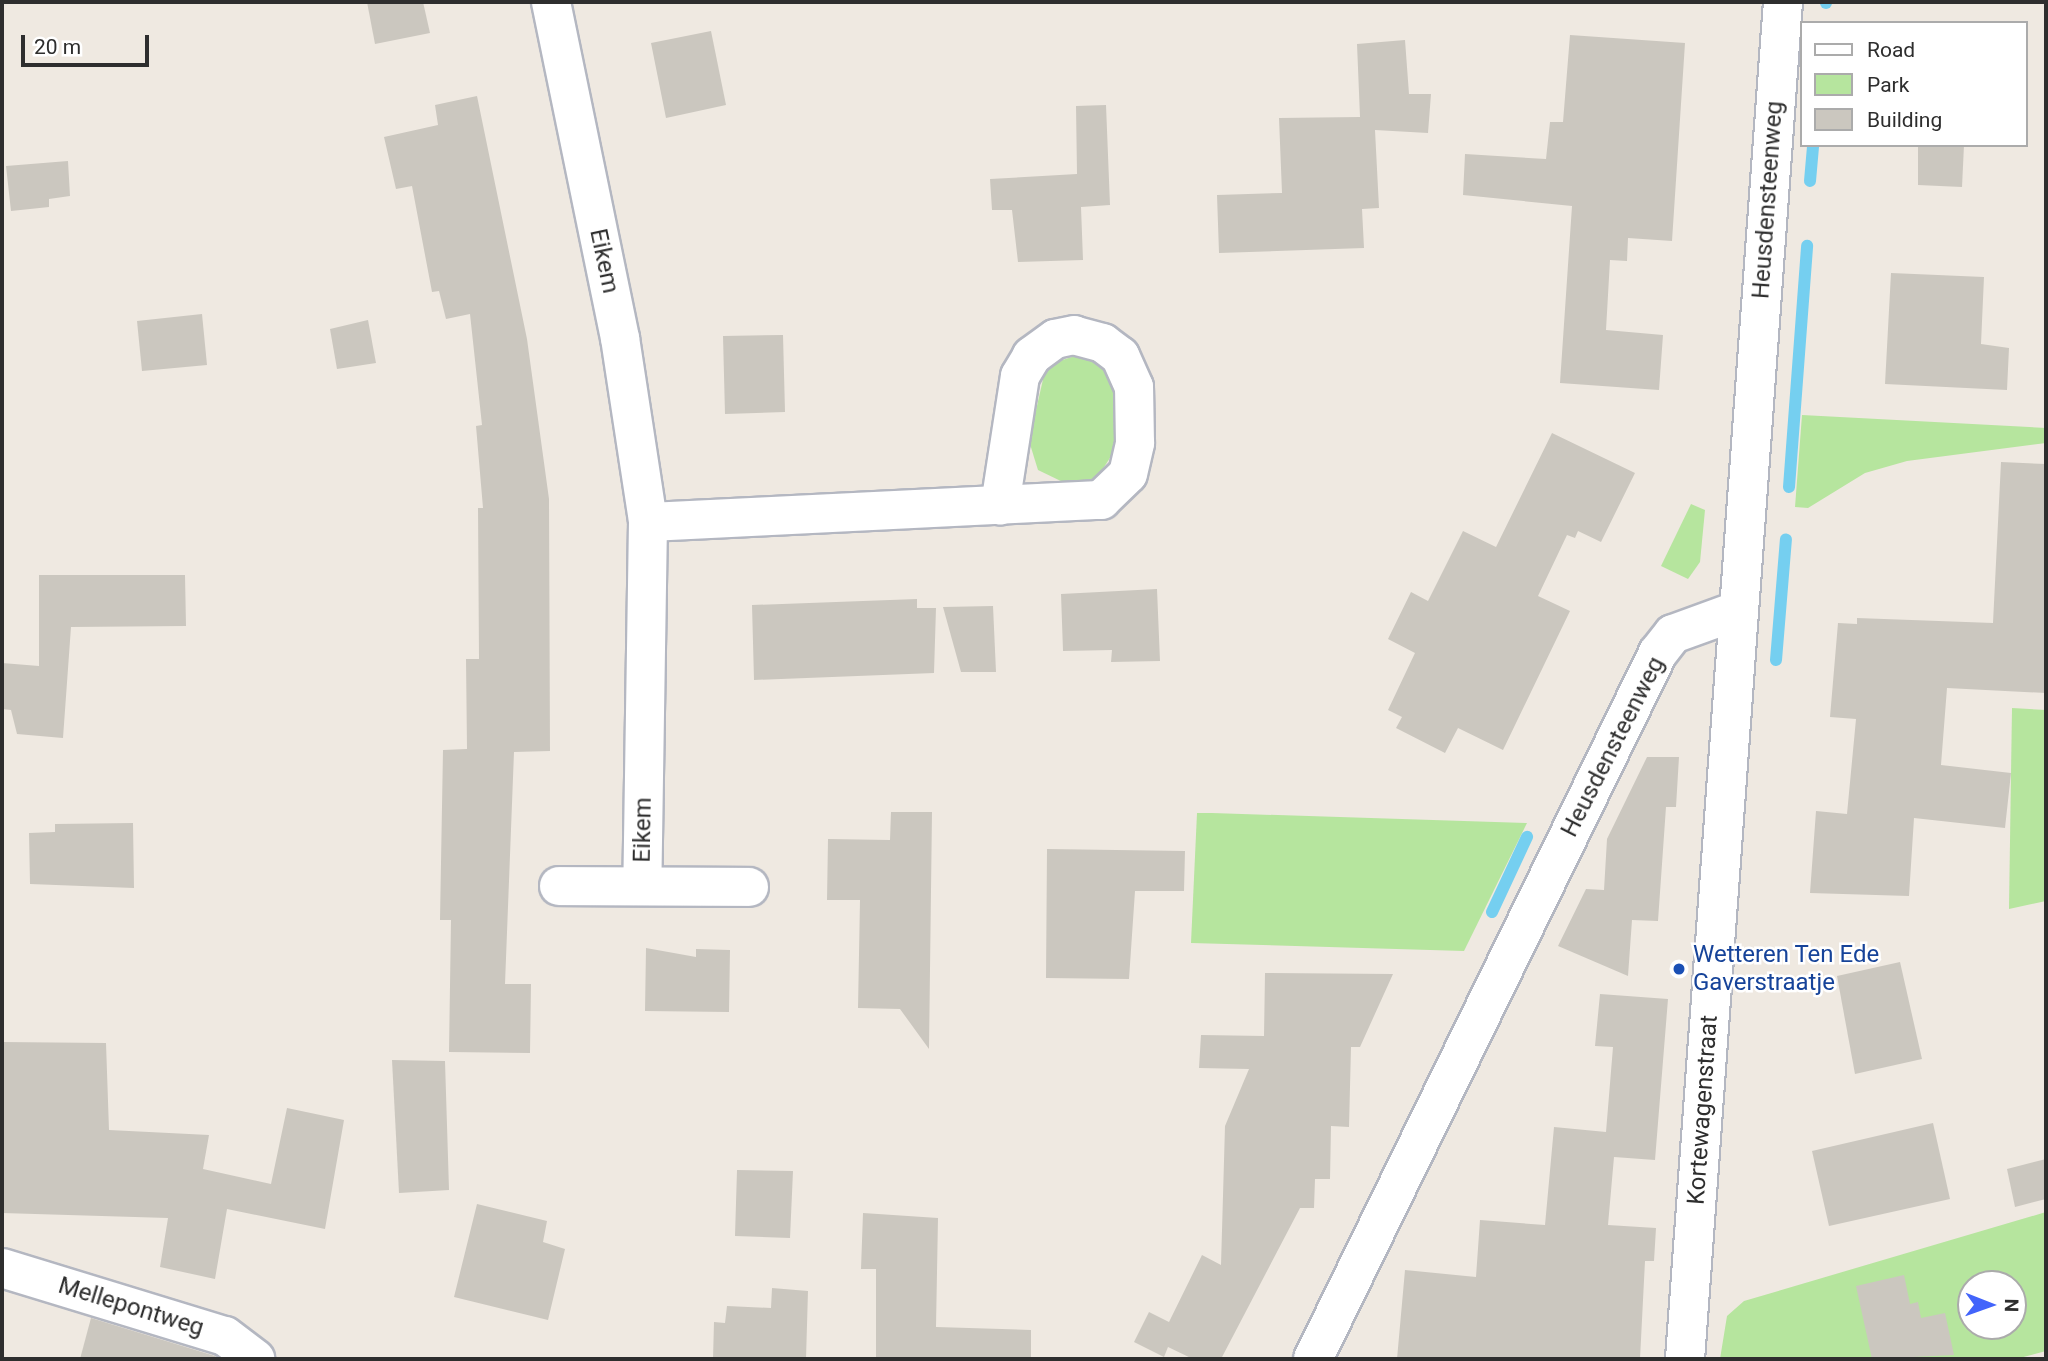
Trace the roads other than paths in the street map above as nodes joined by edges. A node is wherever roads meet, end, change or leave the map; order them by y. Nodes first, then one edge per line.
1 (551, 2) edge
2 (1783, 2) edge
3 (1000, 505) junction
4 (648, 522) junction
5 (1738, 610) junction
6 (559, 886) dead end
7 (642, 886) junction
8 (749, 887) dead end
9 (2, 1268) edge
10 (255, 1359) edge
11 (1313, 1359) edge
12 (1685, 1359) edge

1 - 4 street, Eikem
2 - 5 street, Heusdensteenweg
3 - 3 street
3 - 4 street
4 - 7 street, Eikem
5 - 11 street, Heusdensteenweg
5 - 12 street, Kortewagenstraat
6 - 7 street, Eikem
7 - 8 street, Eikem
9 - 10 street, Mellepontweg

